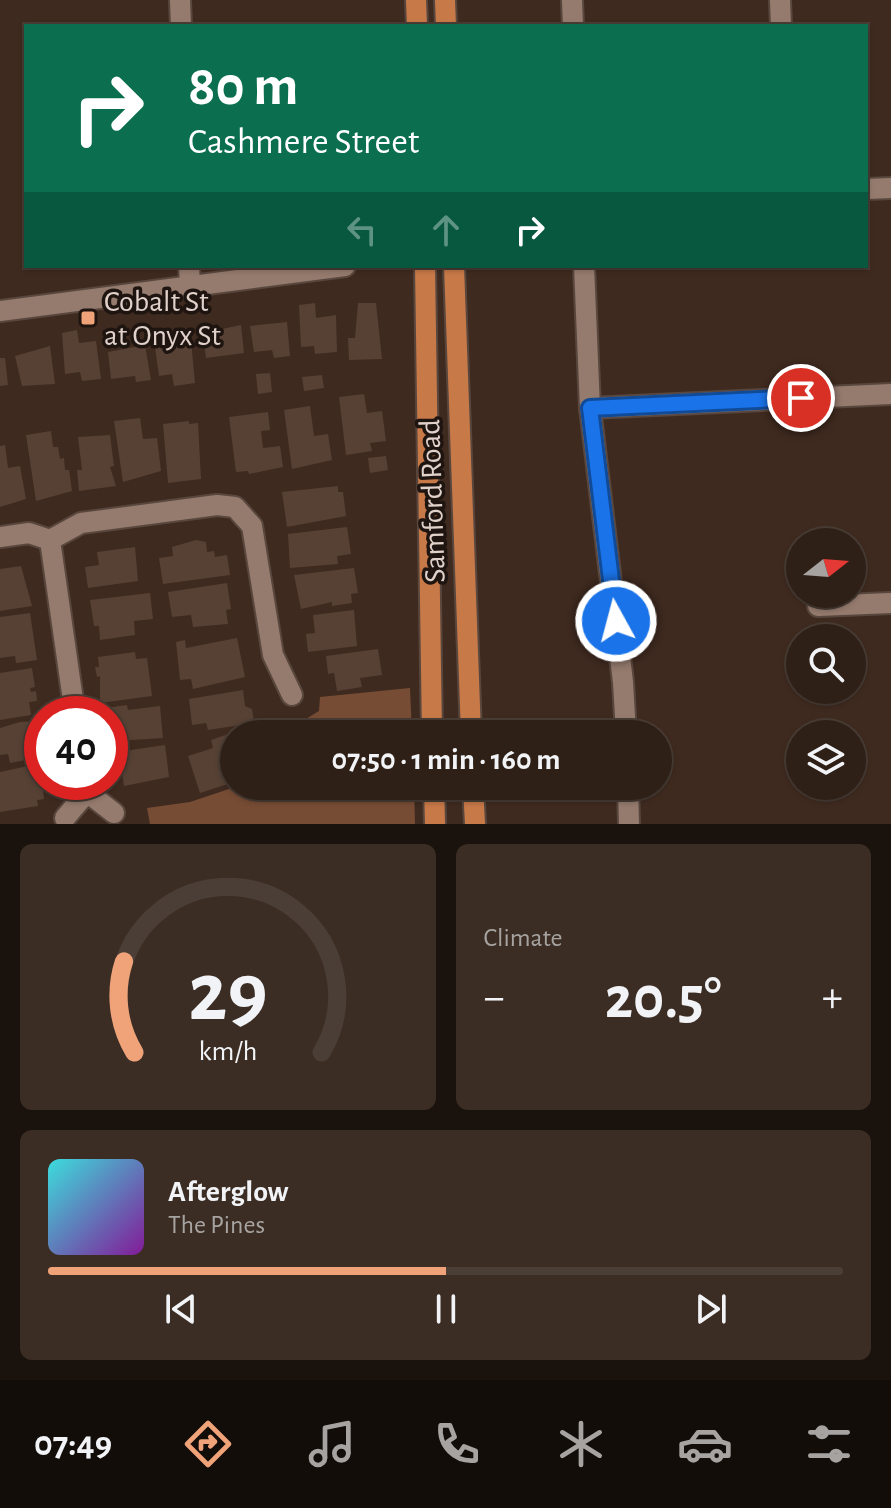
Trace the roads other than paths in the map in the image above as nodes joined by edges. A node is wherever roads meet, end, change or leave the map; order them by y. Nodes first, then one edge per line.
1 (180, 0) edge
2 (416, 0) edge
3 (445, 0) edge
4 (572, 0) edge
5 (780, 0) edge
6 (181, 24) edge
7 (417, 24) edge
8 (446, 24) edge
9 (573, 24) edge
10 (781, 24) edge
11 (891, 188) edge
12 (868, 189) edge
13 (314, 268) edge
14 (425, 268) edge
15 (454, 268) edge
16 (584, 268) edge
17 (190, 276) edge
18 (0, 311) edge
19 (891, 394) edge
20 (590, 408) junction
21 (0, 537) edge
22 (50, 540) junction
23 (891, 603) edge
24 (866, 604) edge
25 (292, 695) dead end
26 (72, 696) edge
27 (432, 720) edge
28 (470, 720) edge
29 (625, 720) edge
30 (77, 800) edge
31 (100, 800) edge
32 (434, 800) edge
33 (474, 800) edge
34 (628, 800) edge
35 (114, 813) dead end
36 (65, 818) dead end
37 (435, 824) edge
38 (475, 824) edge
39 (629, 824) edge

1 - 6 street
2 - 7 main road
3 - 8 main road
4 - 9 street
5 - 10 street
11 - 12 street
13 - 17 street
14 - 27 main road, Samford Road
15 - 28 main road, Samford Road
16 - 20 street
17 - 18 street
19 - 20 street
20 - 29 street
21 - 22 street
22 - 25 street
22 - 26 street
23 - 24 street
30 - 36 street
31 - 35 street
32 - 37 main road
33 - 38 main road
34 - 39 street

